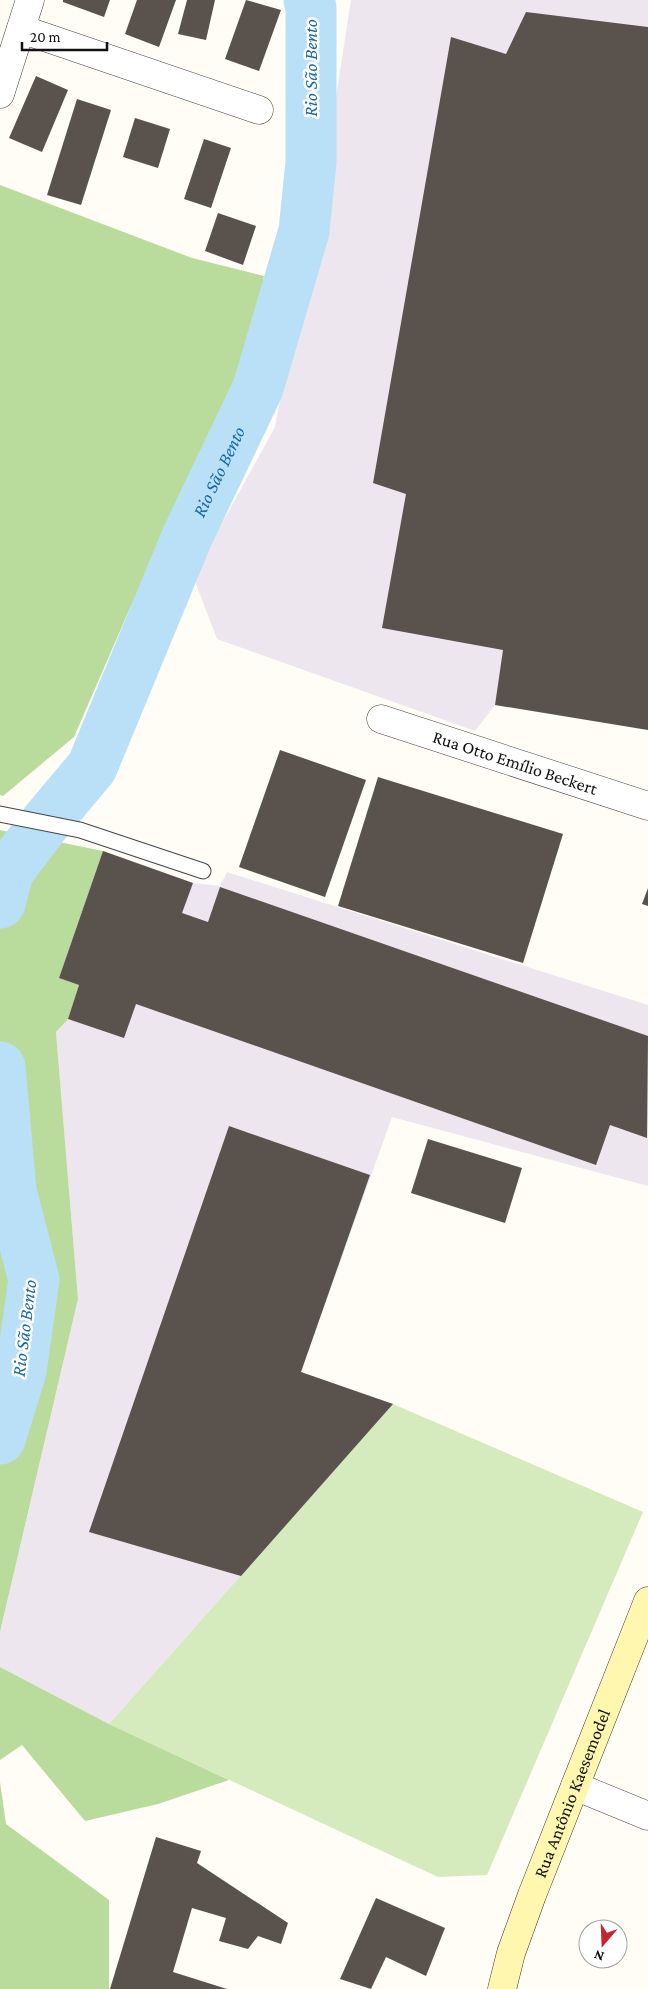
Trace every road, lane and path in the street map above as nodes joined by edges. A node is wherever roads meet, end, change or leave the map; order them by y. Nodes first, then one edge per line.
1 (30, 0) edge
2 (10, 26) edge
3 (0, 94) edge
4 (259, 110) dead end
5 (381, 719) dead end
6 (648, 806) edge
7 (0, 814) edge
8 (203, 871) dead end
9 (648, 1601) edge
10 (575, 1786) junction
11 (648, 1816) edge
12 (502, 1989) edge

1 - 2 street
2 - 3 street
2 - 4 street
5 - 6 street, Rua Otto Emílio Beckert
7 - 8 lane
9 - 10 main road, Rua Antônio Kaesemodel
10 - 11 street
10 - 12 main road, Rua Antônio Kaesemodel

